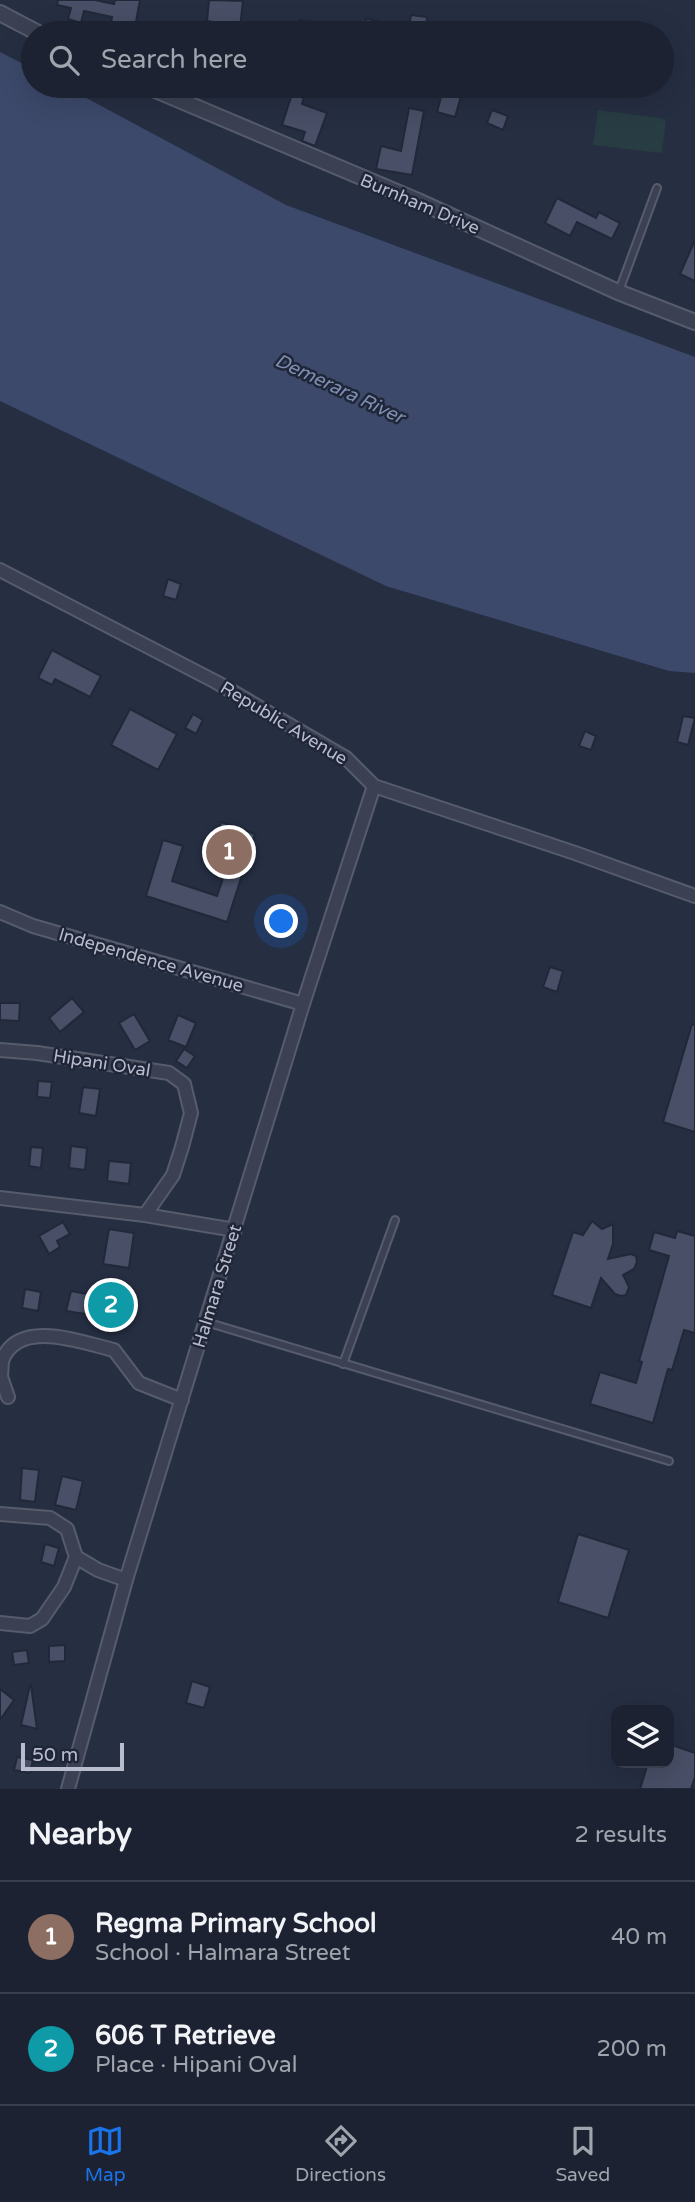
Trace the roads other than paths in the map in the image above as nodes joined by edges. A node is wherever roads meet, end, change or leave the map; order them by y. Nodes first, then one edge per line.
1 (0, 13) edge
2 (21, 24) edge
3 (174, 98) edge
4 (657, 188) dead end
5 (618, 292) junction
6 (695, 322) edge
7 (0, 570) edge
8 (374, 786) junction
9 (695, 896) edge
10 (0, 912) edge
11 (303, 1004) junction
12 (0, 1050) edge
13 (0, 1198) edge
14 (145, 1215) junction
15 (395, 1220) dead end
16 (234, 1230) junction
17 (206, 1322) junction
18 (1, 1361) edge
19 (344, 1364) junction
20 (8, 1397) dead end
21 (182, 1400) junction
22 (669, 1461) dead end
23 (0, 1514) edge
24 (76, 1557) junction
25 (126, 1580) junction
26 (0, 1623) edge
27 (68, 1789) edge

1 - 2 street
3 - 5 street, Burnham Drive
4 - 5 lane
5 - 6 street, Burnham Drive
7 - 8 street, Republic Avenue
8 - 9 street, Republic Avenue
8 - 11 street, Halmara Street
10 - 11 street, Independence Avenue
11 - 16 street, Halmara Street
12 - 14 street, Hipani Oval
13 - 14 street
14 - 16 street
15 - 19 lane
16 - 17 street, Halmara Street
17 - 19 lane
17 - 21 street, Halmara Street
18 - 20 street
18 - 21 street
19 - 22 lane
21 - 25 street, Halmara Street
23 - 24 street
24 - 25 street
24 - 26 street
25 - 27 street, Halmara Street

